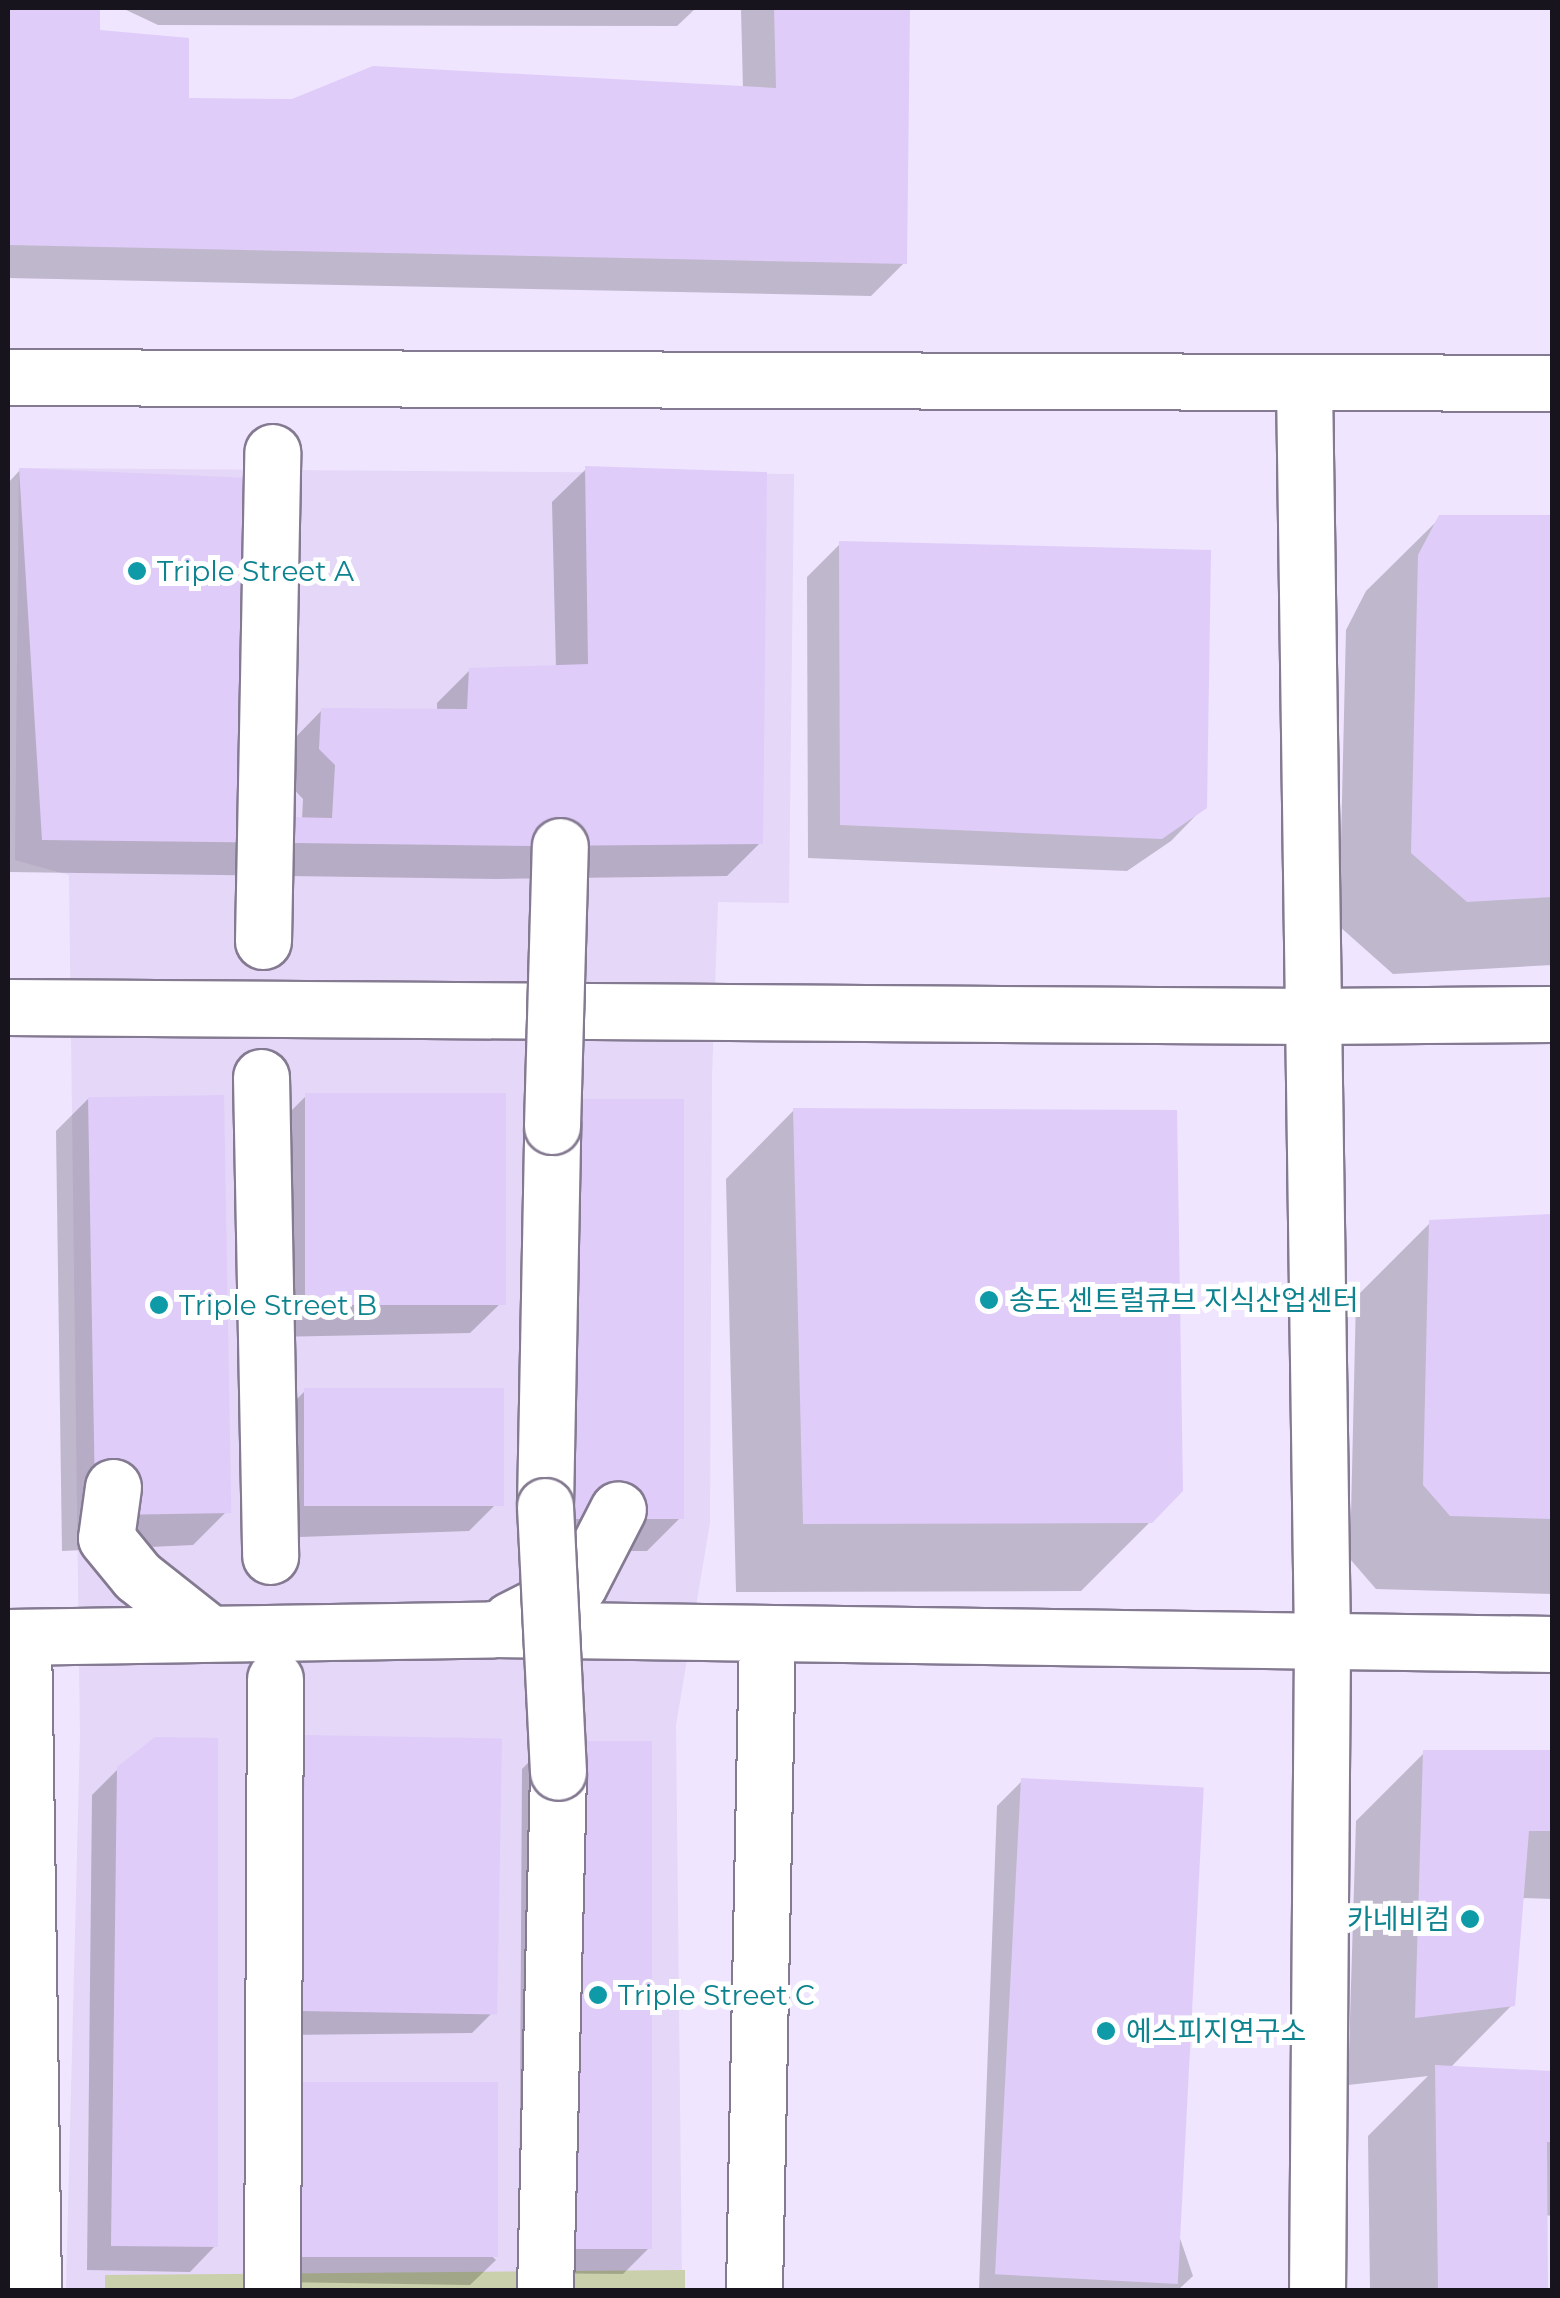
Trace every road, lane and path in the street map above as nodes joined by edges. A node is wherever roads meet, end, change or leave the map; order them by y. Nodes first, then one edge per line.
1 (8, 377) edge
2 (1304, 382) junction
3 (1552, 382) edge
4 (272, 452) dead end
5 (560, 846) dead end
6 (264, 941) dead end
7 (8, 1008) edge
8 (1552, 1014) edge
9 (1313, 1016) junction
10 (261, 1077) dead end
11 (113, 1487) dead end
12 (618, 1510) dead end
13 (270, 1556) dead end
14 (493, 1629) junction
15 (209, 1633) junction
16 (767, 1634) junction
17 (15, 1637) edge
18 (1322, 1643) junction
19 (1552, 1644) edge
20 (275, 1680) dead end
21 (33, 2290) edge
22 (272, 2290) edge
23 (545, 2290) edge
24 (754, 2290) edge
25 (1317, 2290) edge

1 - 2 street
2 - 3 street
2 - 9 street
4 - 6 street
5 - 23 street, bridge
7 - 9 street
8 - 9 street
9 - 18 street
10 - 13 street
11 - 15 street
12 - 14 street
14 - 15 street
14 - 16 street
15 - 17 street
16 - 18 street
16 - 24 street
17 - 21 street
18 - 19 street
18 - 25 street
20 - 22 street

